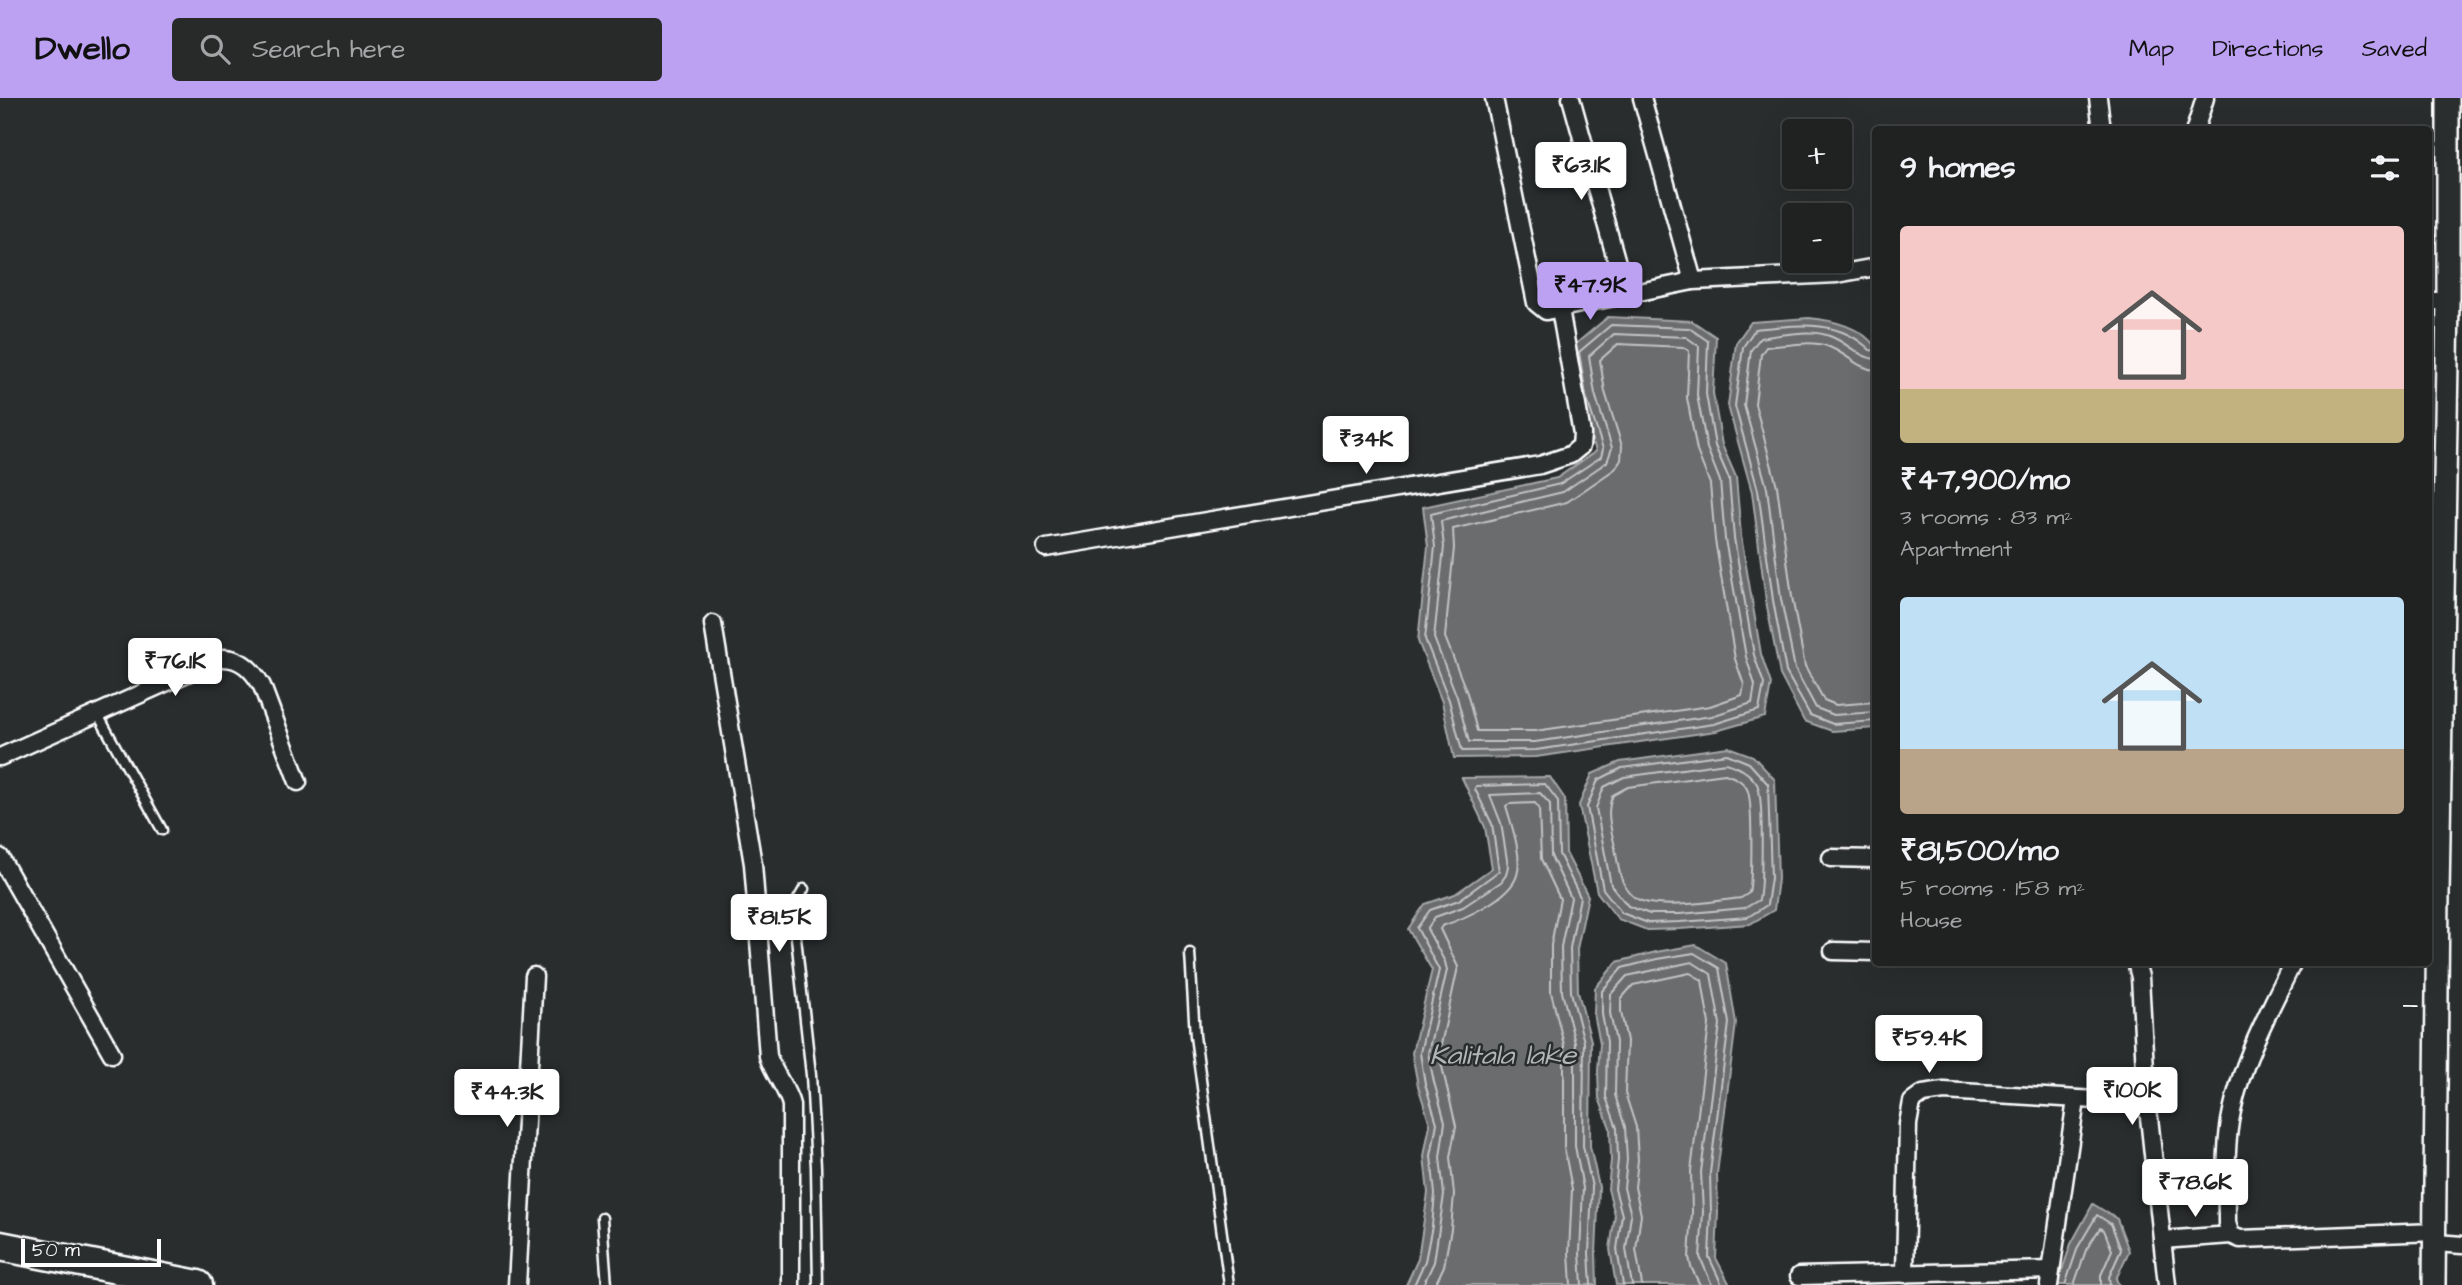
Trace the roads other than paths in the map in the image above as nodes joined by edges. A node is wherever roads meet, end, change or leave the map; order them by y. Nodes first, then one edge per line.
1 (1494, 98) edge
2 (1571, 98) edge
3 (1642, 98) edge
4 (2098, 98) edge
5 (2205, 98) edge
6 (2448, 98) edge
7 (2102, 126) edge
8 (2196, 126) edge
9 (1872, 268) edge
10 (1692, 281) junction
11 (1626, 295) junction
12 (2439, 301) edge
13 (1560, 309) junction
14 (1046, 548) dead end
15 (713, 624) dead end
16 (97, 713) junction
17 (0, 757) edge
18 (298, 782) dead end
19 (162, 830) dead end
20 (0, 857) edge
21 (1831, 858) dead end
22 (1872, 859) edge
23 (804, 889) dead end
24 (2433, 892) edge
25 (1833, 951) dead end
26 (1872, 952) edge
27 (1190, 953) dead end
28 (2137, 966) edge
29 (2291, 966) edge
30 (534, 976) dead end
31 (111, 1054) dead end
32 (2076, 1100) junction
33 (2148, 1104) junction
34 (602, 1218) dead end
35 (2231, 1235) junction
36 (2436, 1238) junction
37 (2162, 1240) junction
38 (2462, 1245) edge
39 (0, 1246) edge
40 (1905, 1274) junction
41 (1799, 1276) dead end
42 (2050, 1278) edge
43 (198, 1285) edge
44 (517, 1285) edge
45 (607, 1285) edge
46 (791, 1285) edge
47 (818, 1285) edge
48 (1229, 1285) edge
49 (2167, 1285) edge
50 (2434, 1285) edge

1 - 13 street
2 - 11 street
3 - 10 street
4 - 7 street
5 - 8 street
6 - 12 street, 1
9 - 10 street
10 - 11 street
11 - 13 street
12 - 24 street, 1
13 - 14 street
15 - 46 street
16 - 17 street
16 - 18 street
16 - 19 lane
20 - 31 street
21 - 22 street
23 - 47 lane
24 - 36 street, 1
25 - 26 street
27 - 48 lane
28 - 33 street
29 - 35 street
30 - 44 street
32 - 33 street
32 - 40 street
32 - 42 street
33 - 37 street
34 - 45 lane
35 - 36 street
35 - 37 street
36 - 38 street
36 - 50 street, 1
37 - 49 street
39 - 43 highway
40 - 41 street
40 - 42 street

